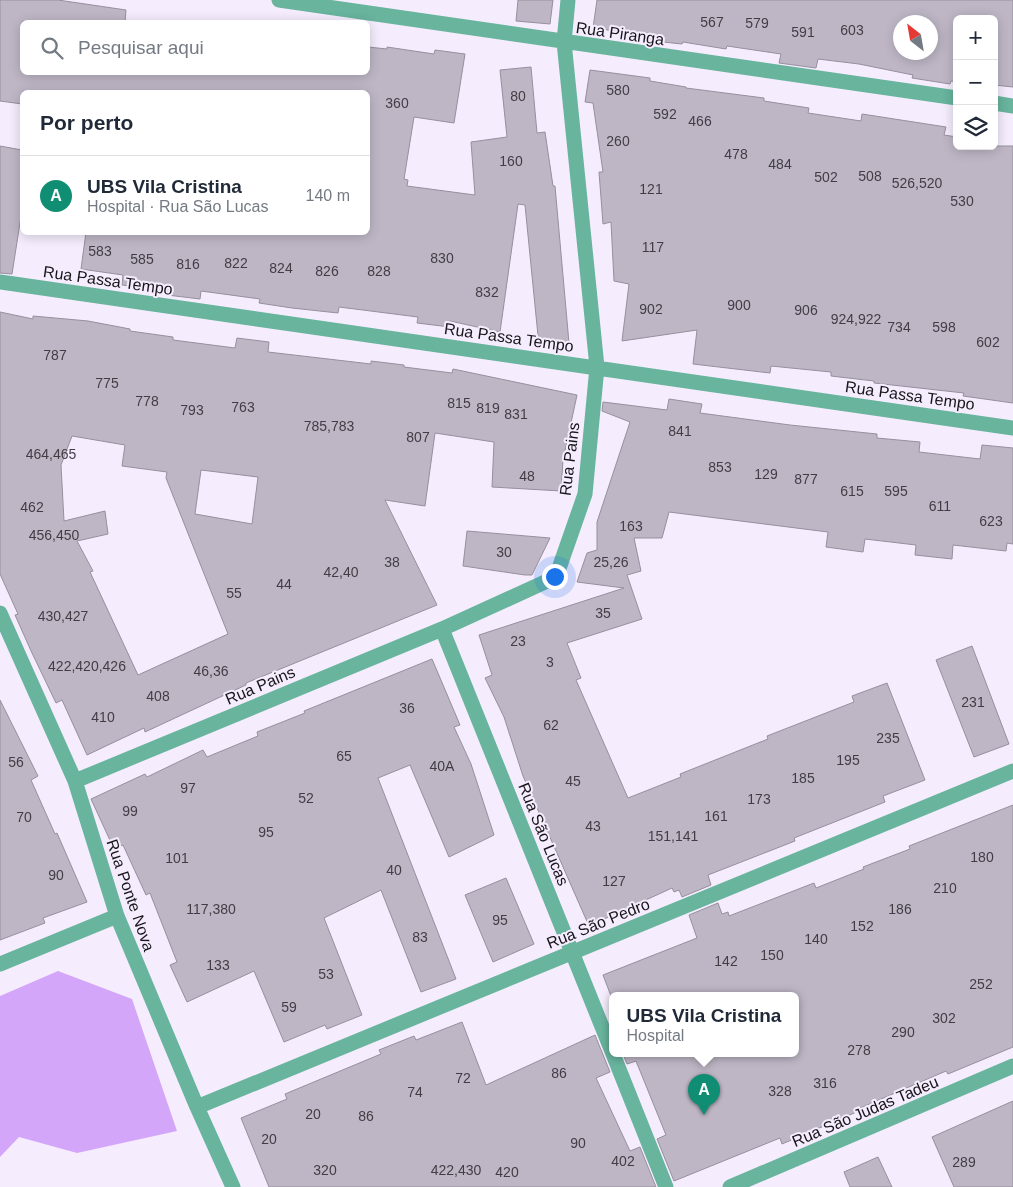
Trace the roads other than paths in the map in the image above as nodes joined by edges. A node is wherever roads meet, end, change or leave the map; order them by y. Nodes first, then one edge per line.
1 (279, 0) edge
2 (568, 0) edge
3 (564, 42) junction
4 (953, 97) edge
5 (998, 104) edge
6 (1013, 106) edge
7 (0, 282) edge
8 (597, 367) junction
9 (1013, 428) edge
10 (0, 616) edge
11 (442, 629) junction
12 (1013, 771) edge
13 (75, 781) junction
14 (117, 916) junction
15 (573, 953) junction
16 (0, 964) edge
17 (609, 1044) edge
18 (614, 1057) edge
19 (1013, 1066) edge
20 (197, 1107) junction
21 (234, 1187) edge
22 (666, 1187) edge
23 (730, 1187) edge

1 - 3 street, Rua Piranga
2 - 3 street, Rua Pains
3 - 4 street, Rua Piranga
3 - 8 street, Rua Pains
5 - 6 street
7 - 8 street, Rua Passa Tempo
8 - 9 street, Rua Passa Tempo
8 - 11 street, Rua Pains
10 - 13 street, Rua Ponte Nova
11 - 13 street, Rua Pains
11 - 15 street, Rua São Lucas
12 - 15 street, Rua São Pedro
13 - 14 street, Rua Ponte Nova
14 - 16 street
14 - 20 street, Rua Ponte Nova
15 - 17 street, Rua São Lucas
15 - 20 street, Rua São Pedro
18 - 22 street, Rua São Lucas
19 - 23 street, Rua São Judas Tadeu
20 - 21 street, Rua Ponte Nova

